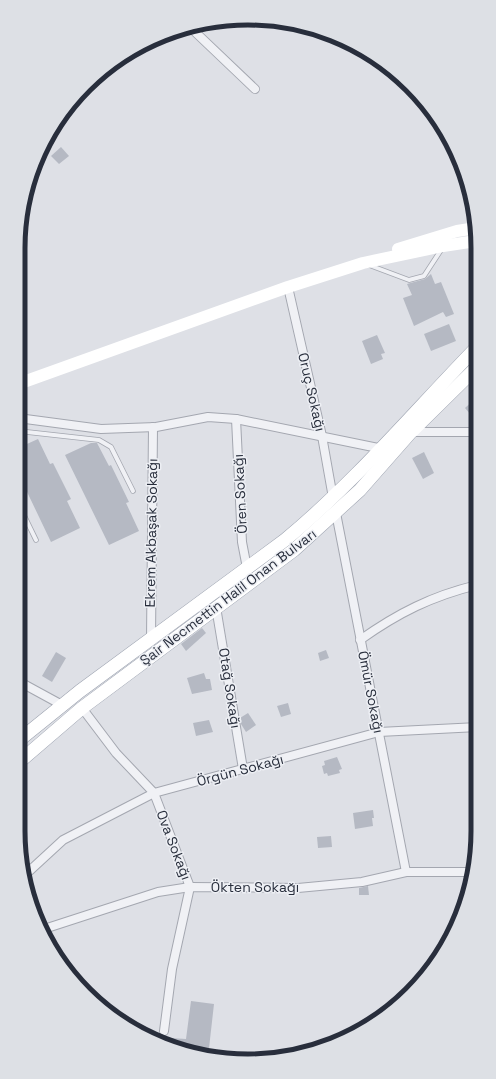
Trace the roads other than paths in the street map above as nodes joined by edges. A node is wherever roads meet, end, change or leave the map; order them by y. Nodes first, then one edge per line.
1 (195, 32) edge
2 (255, 89) dead end
3 (470, 229) edge
4 (471, 242) edge
5 (443, 246) junction
6 (364, 263) junction
7 (288, 287) junction
8 (471, 353) edge
9 (471, 373) edge
10 (25, 381) edge
11 (25, 419) edge
12 (236, 419) junction
13 (152, 427) junction
14 (25, 432) edge
15 (411, 432) junction
16 (471, 432) edge
17 (322, 436) junction
18 (383, 449) junction
19 (132, 491) dead end
20 (333, 498) junction
21 (336, 512) junction
22 (25, 518) edge
23 (36, 540) dead end
24 (247, 568) junction
25 (471, 588) edge
26 (216, 607) junction
27 (151, 639) junction
28 (360, 640) junction
29 (25, 685) edge
30 (62, 705) junction
31 (82, 708) junction
32 (471, 727) edge
33 (379, 732) junction
34 (25, 735) edge
35 (25, 757) edge
36 (243, 770) junction
37 (154, 794) junction
38 (29, 872) edge
39 (406, 872) junction
40 (467, 872) edge
41 (190, 887) junction
42 (47, 928) edge
43 (164, 1031) dead end

1 - 2 street
3 - 6 main road
4 - 5 main road
5 - 6 main road
5 - 6 lane
6 - 7 main road
7 - 10 main road
7 - 17 street, Oruç Sokağı
8 - 18 main road, Şair Necmettin Halil Onan Bulvarı
9 - 15 main road, Şair Necmettin Halil Onan Bulvarı
11 - 13 street
12 - 13 street
12 - 17 street
12 - 24 street, Ören Sokağı
13 - 27 street, Ekrem Akbaşak Sokağı
14 - 19 lane
15 - 16 street
15 - 21 main road, Şair Necmettin Halil Onan Bulvarı
17 - 18 street
17 - 20 street, Oruç Sokağı
18 - 20 main road, Şair Necmettin Halil Onan Bulvarı
20 - 24 main road, Şair Necmettin Halil Onan Bulvarı
21 - 26 main road, Şair Necmettin Halil Onan Bulvarı
21 - 28 street, Ömür Sokağı
22 - 23 lane
24 - 27 main road, Şair Necmettin Halil Onan Bulvarı
25 - 28 street
26 - 31 main road, Şair Necmettin Halil Onan Bulvarı
26 - 36 street, Otağ Sokağı
27 - 30 main road, Şair Necmettin Halil Onan Bulvarı
28 - 33 street, Ömür Sokağı
29 - 30 street
30 - 34 main road, Şair Necmettin Halil Onan Bulvarı
31 - 35 main road, Şair Necmettin Halil Onan Bulvarı
31 - 37 street, Ova Sokağı
32 - 33 street, Örgün Sokağı
33 - 36 street, Örgün Sokağı
33 - 39 street, Ömür Sokağı
36 - 37 street, Örgün Sokağı
37 - 38 street, Örgün Sokağı
37 - 41 street, Ova Sokağı
39 - 40 street, Ökten Sokağı
39 - 41 street, Ökten Sokağı
41 - 42 street, Ökten Sokağı
41 - 43 street, Ova Sokağı

